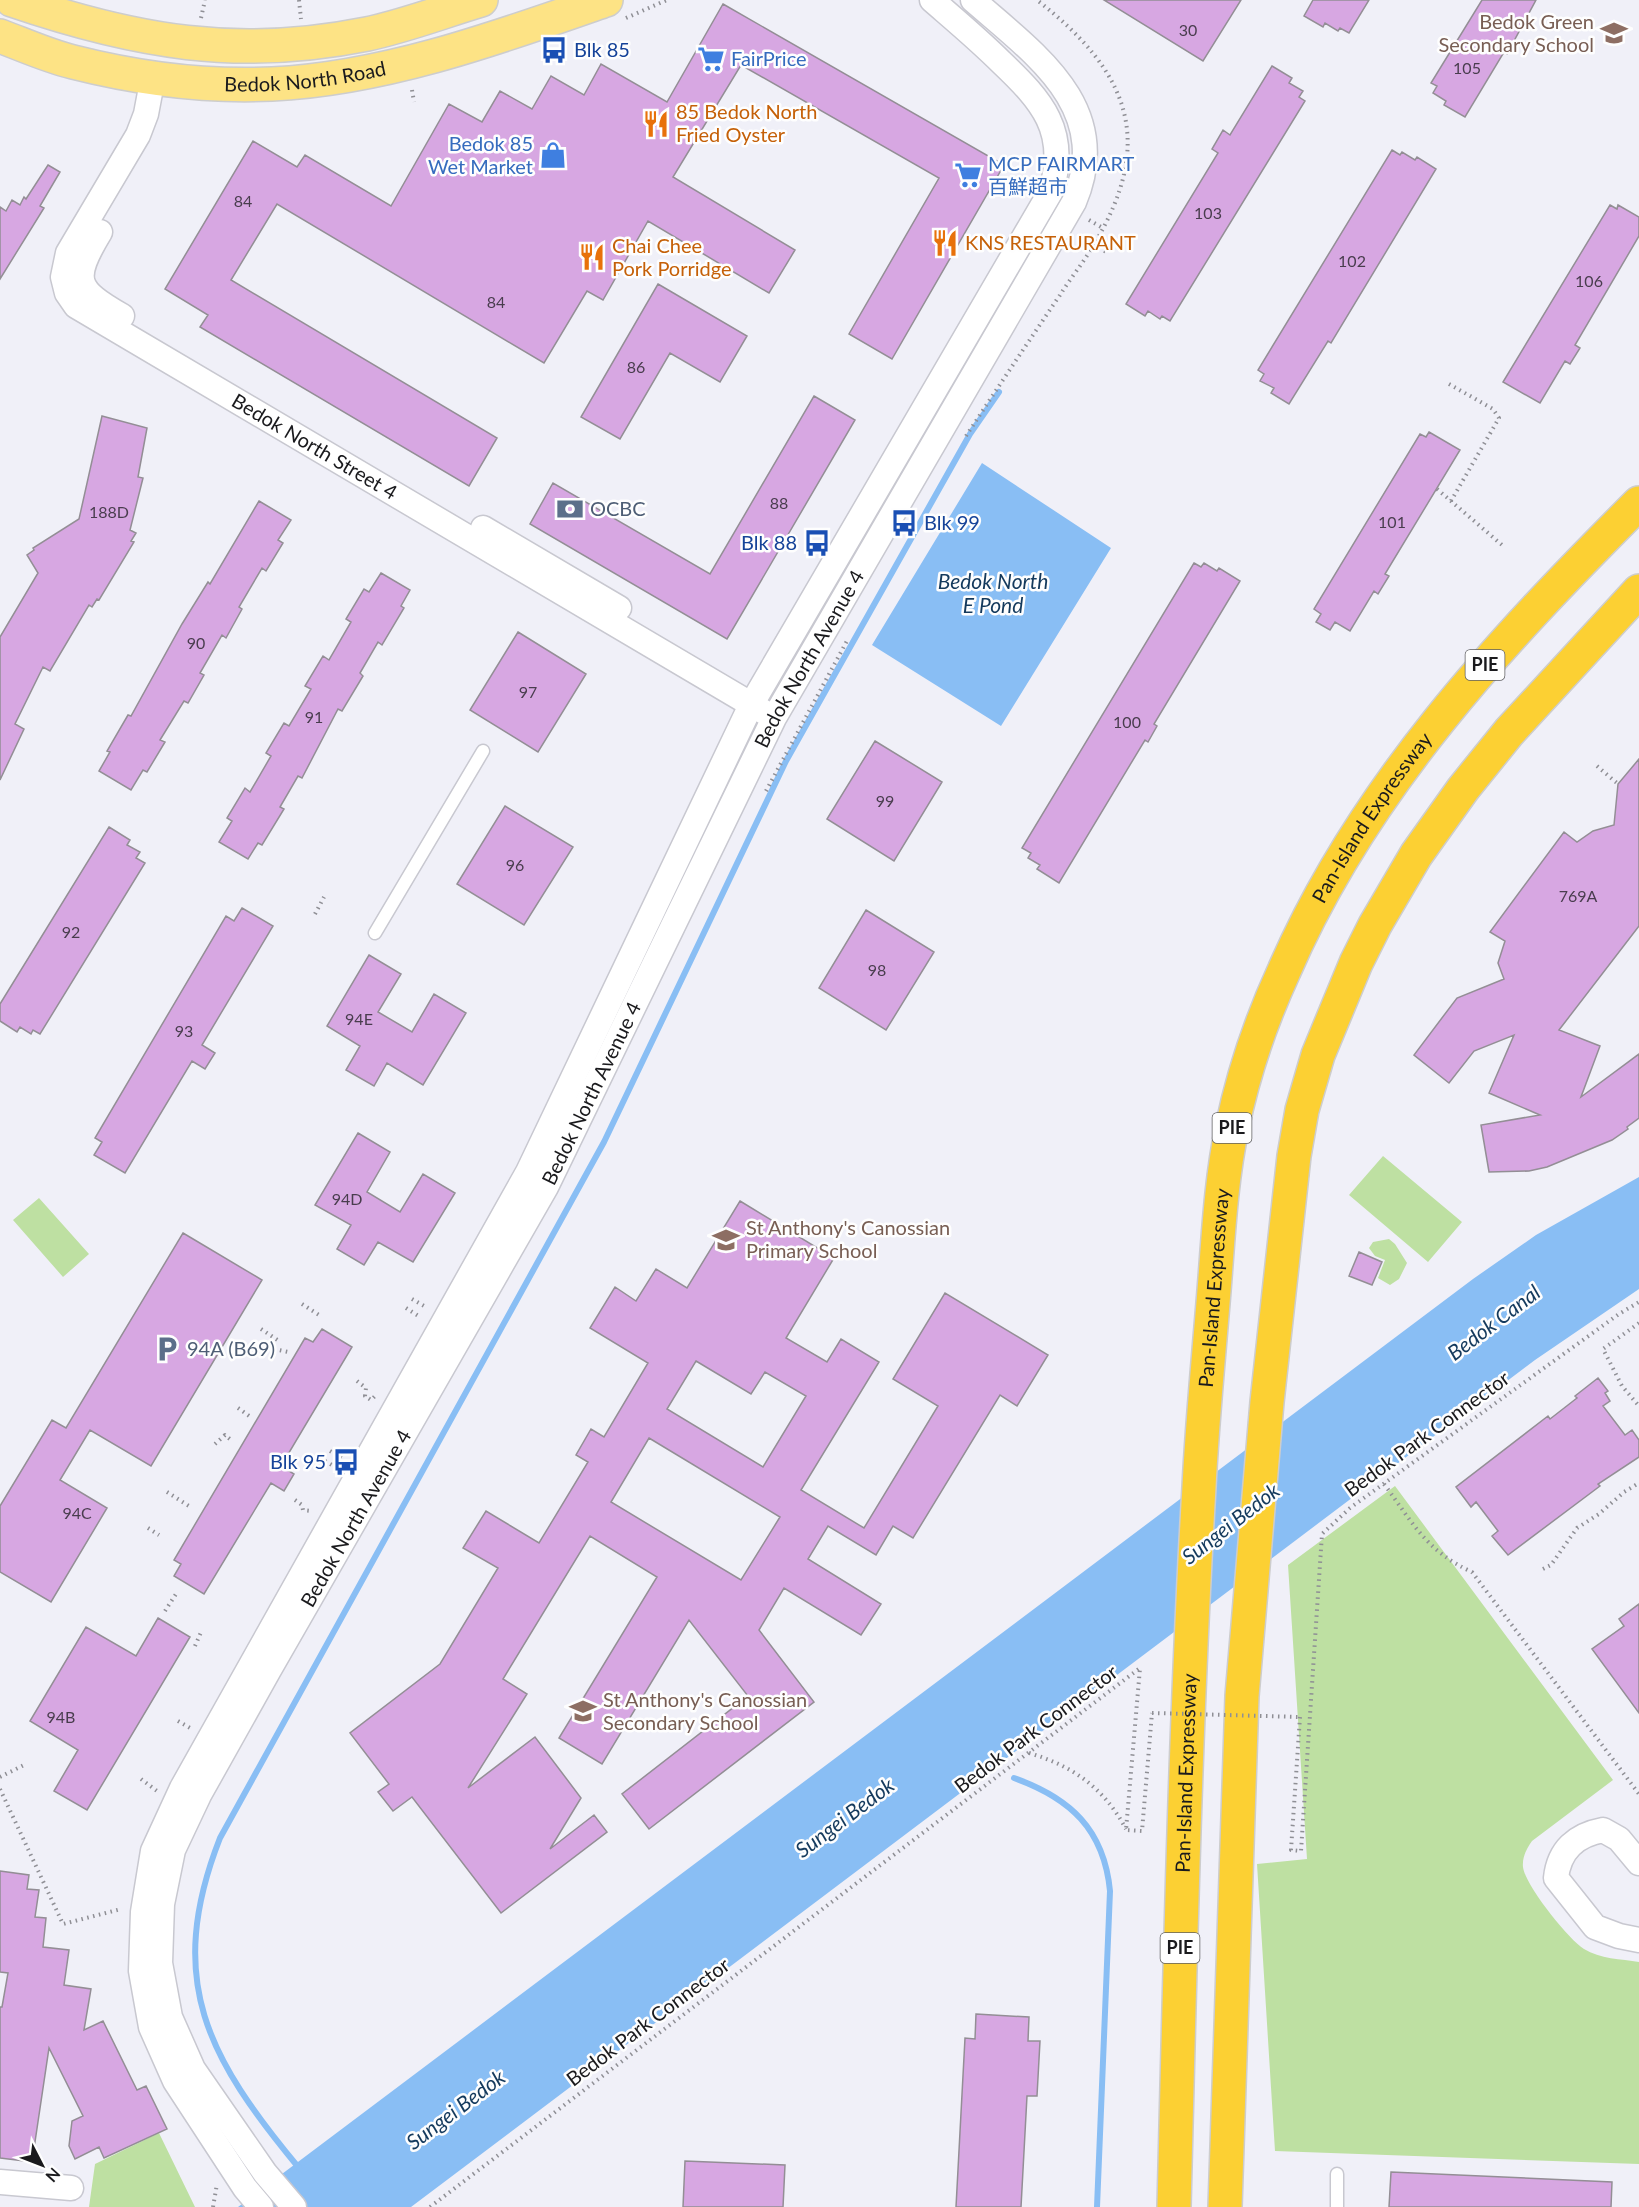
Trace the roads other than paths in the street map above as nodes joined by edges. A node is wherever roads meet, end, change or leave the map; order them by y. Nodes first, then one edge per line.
1 (12, 0) edge
2 (481, 0) edge
3 (932, 0) edge
4 (974, 0) edge
5 (615, 9) edge
6 (0, 36) edge
7 (161, 78) junction
8 (1639, 503) edge
9 (1639, 591) edge
10 (1639, 598) edge
11 (1593, 638) junction
12 (755, 698) junction
13 (778, 711) junction
14 (483, 751) dead end
15 (375, 933) dead end
16 (1639, 1863) edge
17 (1639, 1940) edge
18 (1337, 2174) dead end
19 (0, 2182) edge
20 (71, 2188) dead end
21 (261, 2207) edge
22 (294, 2207) edge
23 (1174, 2207) edge
24 (1225, 2207) edge
25 (1337, 2207) edge

1 - 2 main road, Bedok North Road
3 - 12 street, Bedok North Avenue 4
4 - 13 street, Bedok North Avenue 4
5 - 7 main road, Bedok North Road
6 - 7 main road, Bedok North Road
7 - 12 street, Bedok North Street 4
8 - 23 highway, Pan-Island Expressway / PIE
9 - 11 highway
10 - 11 highway
11 - 24 highway
12 - 13 street, Bedok North Street 4
12 - 21 street, Bedok North Avenue 4
13 - 22 street, Bedok North Avenue 4
14 - 15 lane
16 - 17 street
18 - 25 lane
19 - 20 street

